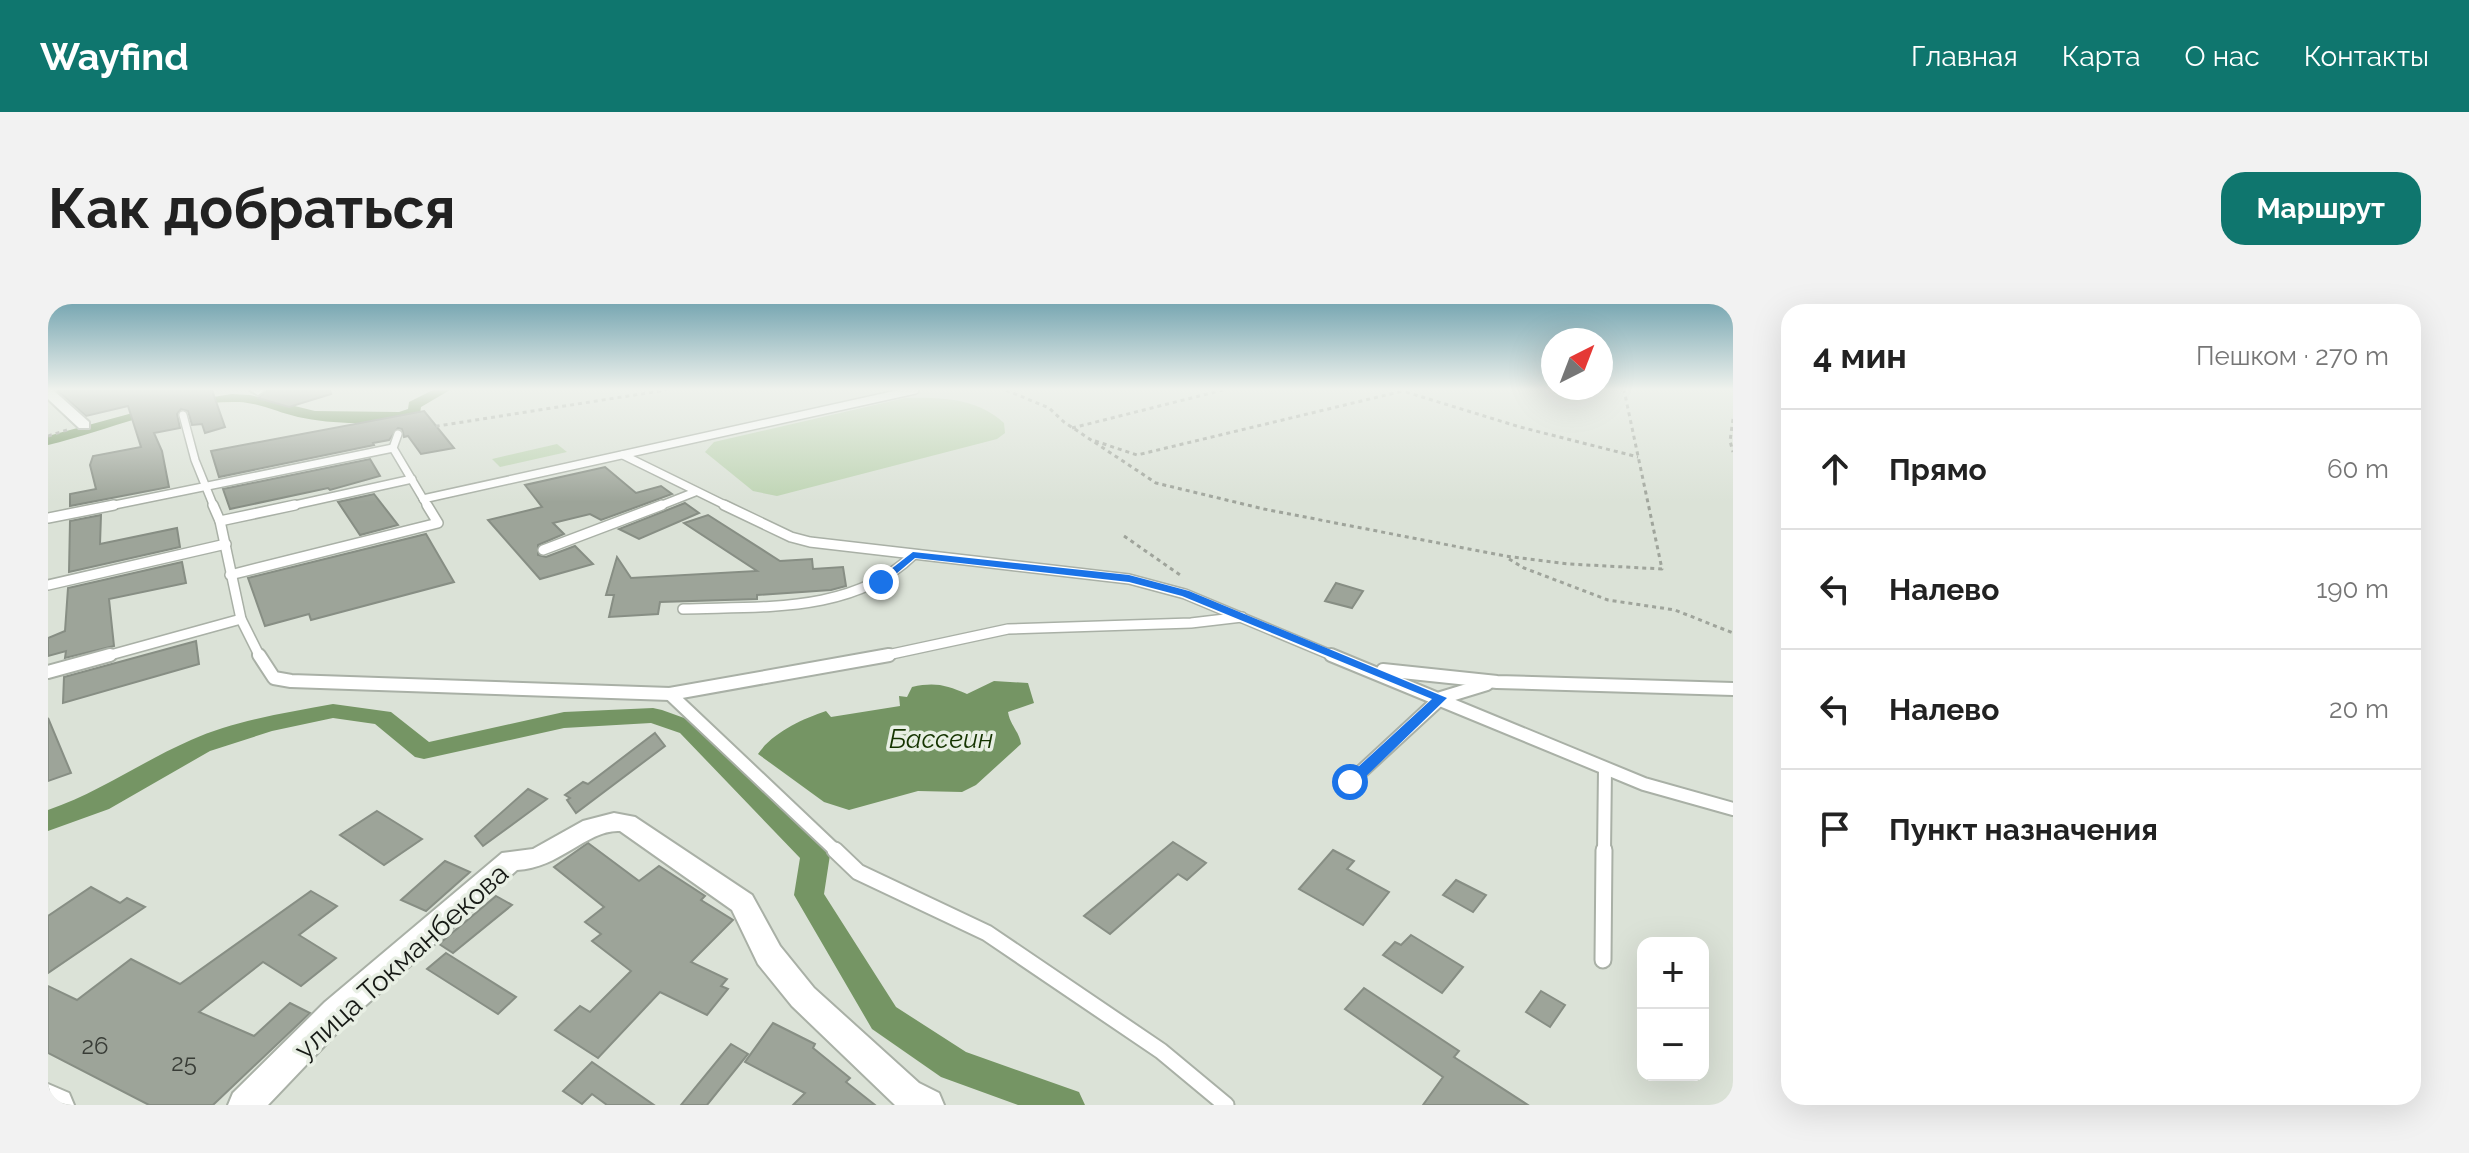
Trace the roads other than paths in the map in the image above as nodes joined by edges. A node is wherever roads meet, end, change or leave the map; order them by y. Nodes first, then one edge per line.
1 (186, 427) edge
2 (747, 427) edge
3 (398, 434) road end
4 (393, 448) junction
5 (623, 455) junction
6 (412, 479) junction
7 (207, 486) junction
8 (695, 492) junction
9 (423, 499) junction
10 (48, 518) edge
11 (220, 521) junction
12 (226, 544) junction
13 (543, 550) dead end
14 (913, 555) junction
15 (230, 575) junction
16 (48, 585) edge
17 (683, 609) dead end
18 (1242, 617) junction
19 (241, 619) junction
20 (1366, 668) junction
21 (48, 672) edge
22 (1497, 682) junction
23 (1733, 689) edge
24 (670, 694) junction
25 (1441, 698) junction
26 (1605, 769) junction
27 (1350, 782) dead end
28 (1733, 809) edge
29 (1603, 960) dead end
30 (48, 1100) edge
31 (57, 1105) edge
32 (245, 1105) edge
33 (927, 1105) edge
34 (1226, 1105) edge

1 - 7 lane
2 - 5 lane
3 - 4 lane
4 - 6 lane
4 - 7 lane
5 - 8 lane
5 - 9 lane
6 - 9 lane
6 - 11 lane
7 - 10 lane
7 - 11 lane
8 - 13 lane
8 - 14 lane
9 - 15 lane
11 - 12 lane
12 - 15 lane
12 - 16 lane
14 - 17 lane
14 - 18 lane
15 - 19 lane
18 - 20 lane
18 - 24 lane
19 - 21 lane
19 - 24 lane
20 - 22 lane
20 - 25 lane
22 - 23 lane
22 - 25 lane
24 - 34 lane
25 - 26 lane
25 - 27 lane
26 - 28 lane
26 - 29 lane
30 - 31 street
32 - 33 street, улица Токманбекова

